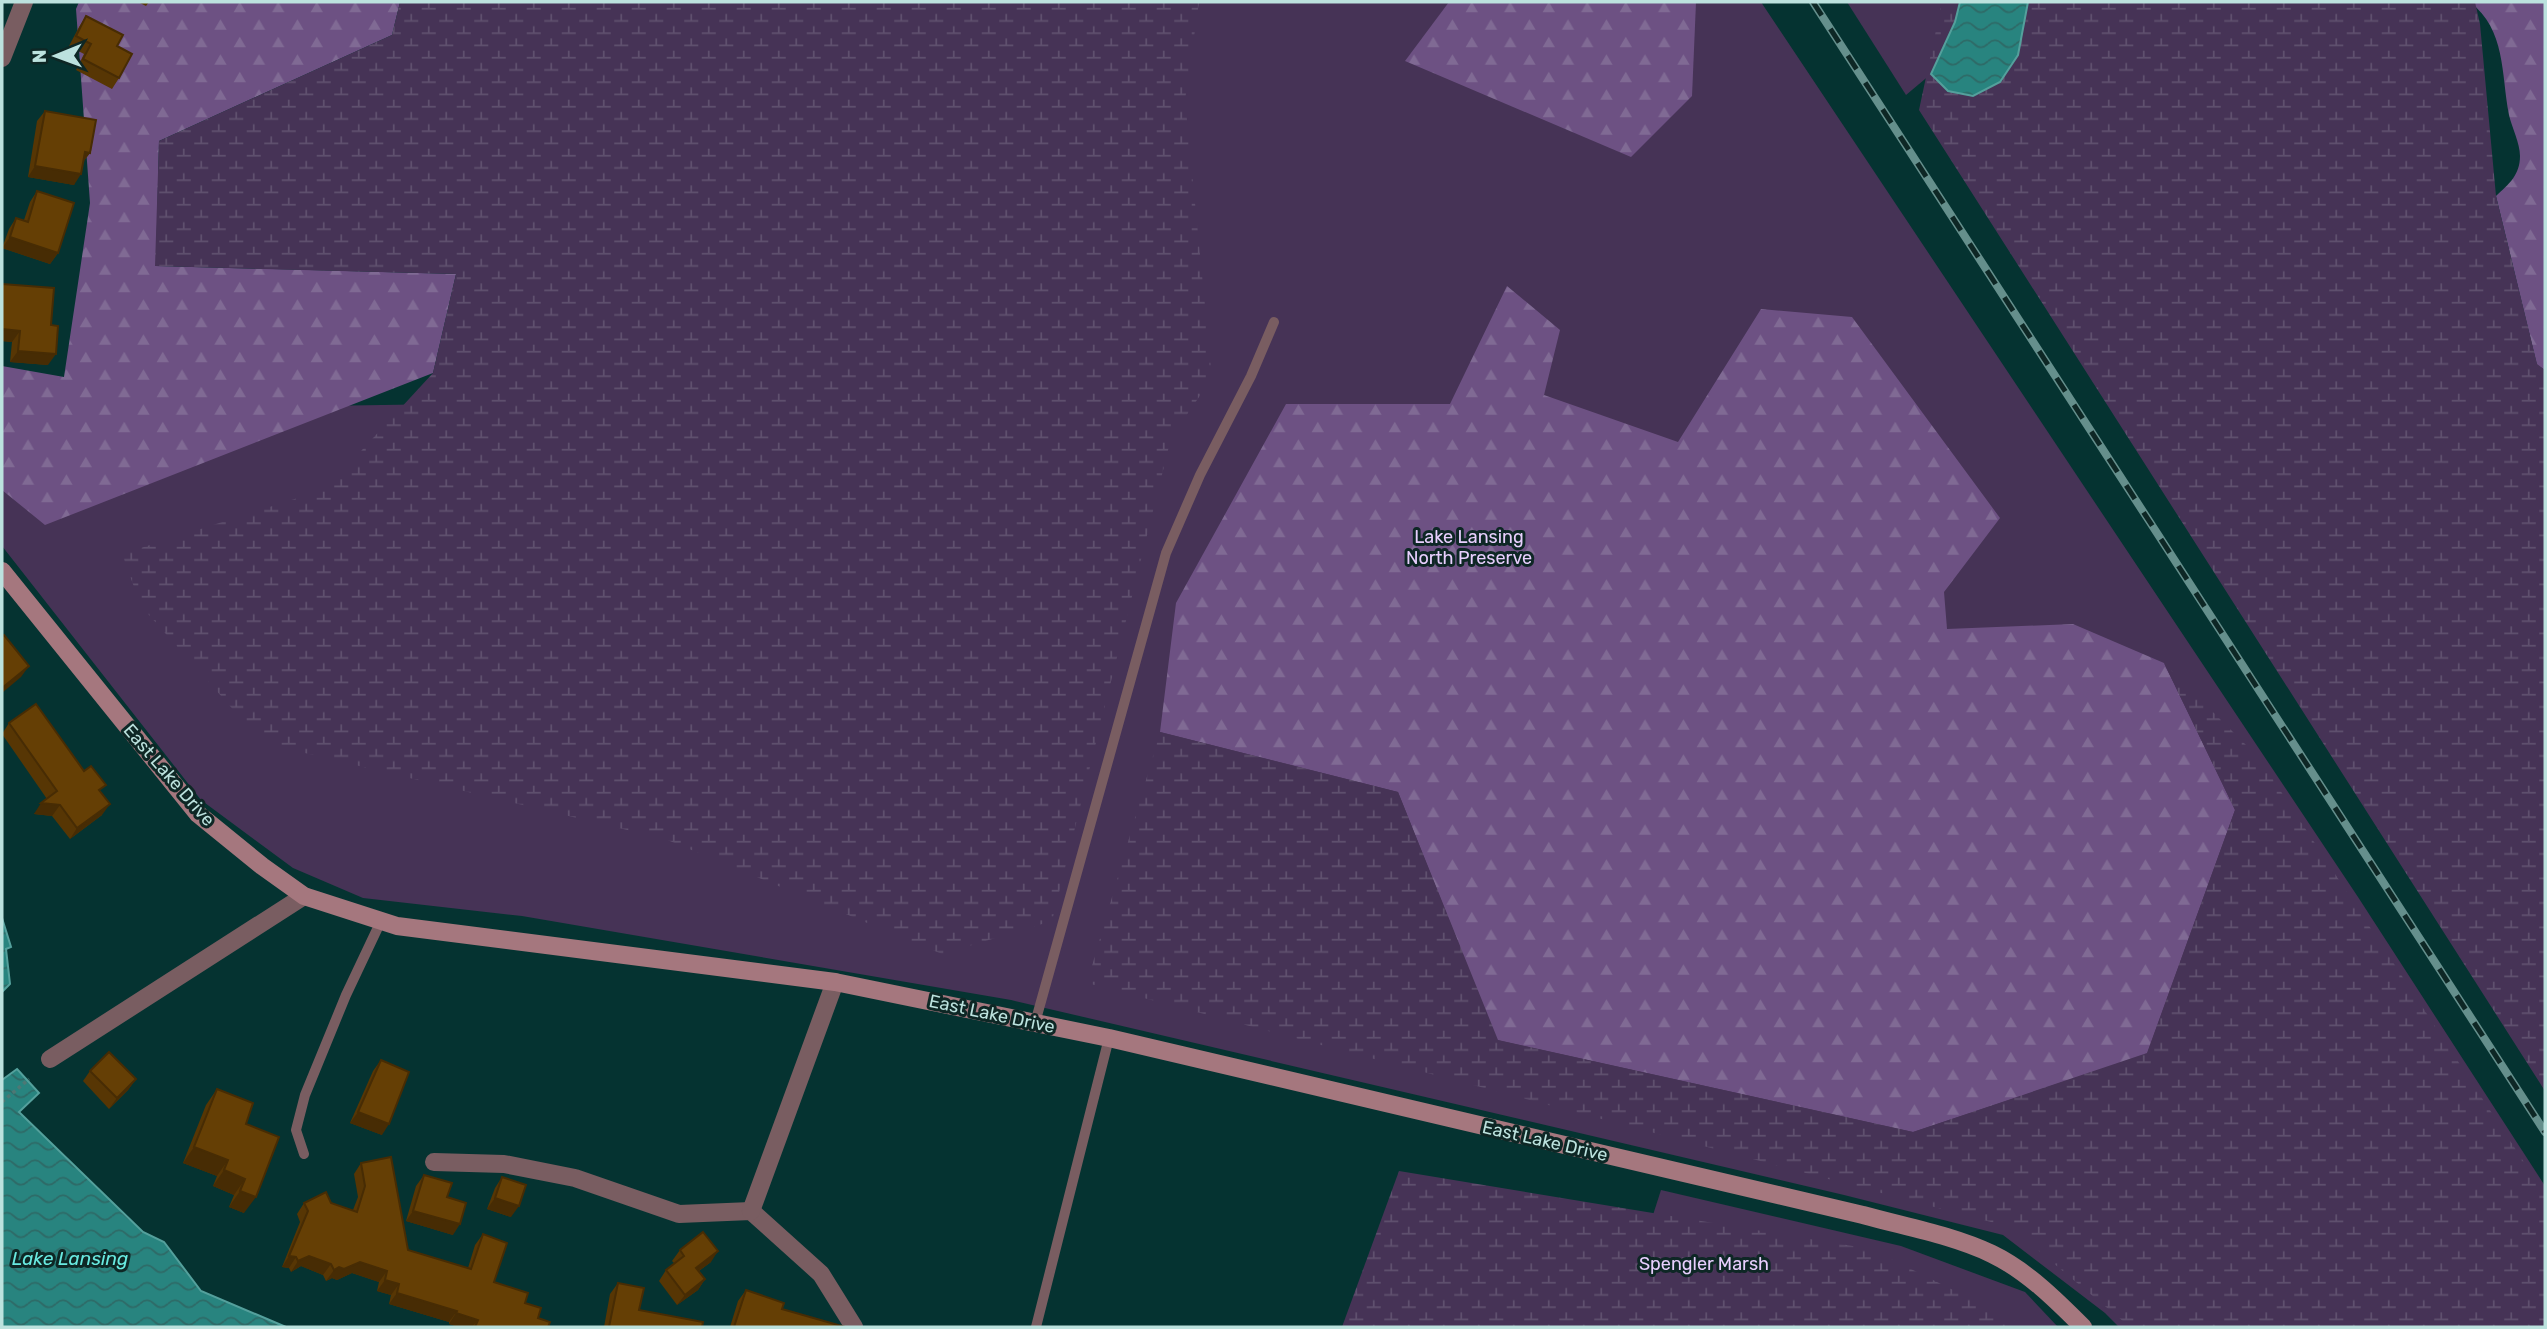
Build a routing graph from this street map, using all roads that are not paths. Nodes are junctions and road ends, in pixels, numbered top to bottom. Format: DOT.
graph roads {
  1 [pos="24,2"];
  2 [pos="2,58"];
  3 [pos="1274,322"];
  4 [pos="2,571"];
  5 [pos="304,896"];
  6 [pos="381,921"];
  7 [pos="835,982"];
  8 [pos="1035,1023"];
  9 [pos="1110,1038"];
  10 [pos="50,1059"];
  11 [pos="304,1154"];
  12 [pos="434,1162"];
  13 [pos="751,1211"];
  14 [pos="854,1327"];
  15 [pos="1036,1327"];
  16 [pos="2083,1327"];
  1 -- 2 [label="street"];
  3 -- 8 [label="lane"];
  4 -- 5 [label="street, East Lake Drive"];
  5 -- 6 [label="street, East Lake Drive"];
  5 -- 10 [label="street"];
  6 -- 7 [label="street, East Lake Drive"];
  6 -- 11 [label="lane"];
  7 -- 8 [label="street, East Lake Drive"];
  7 -- 13 [label="street"];
  8 -- 9 [label="street, East Lake Drive"];
  9 -- 15 [label="lane"];
  9 -- 16 [label="street, East Lake Drive"];
  12 -- 13 [label="street"];
  13 -- 14 [label="street"];
}
